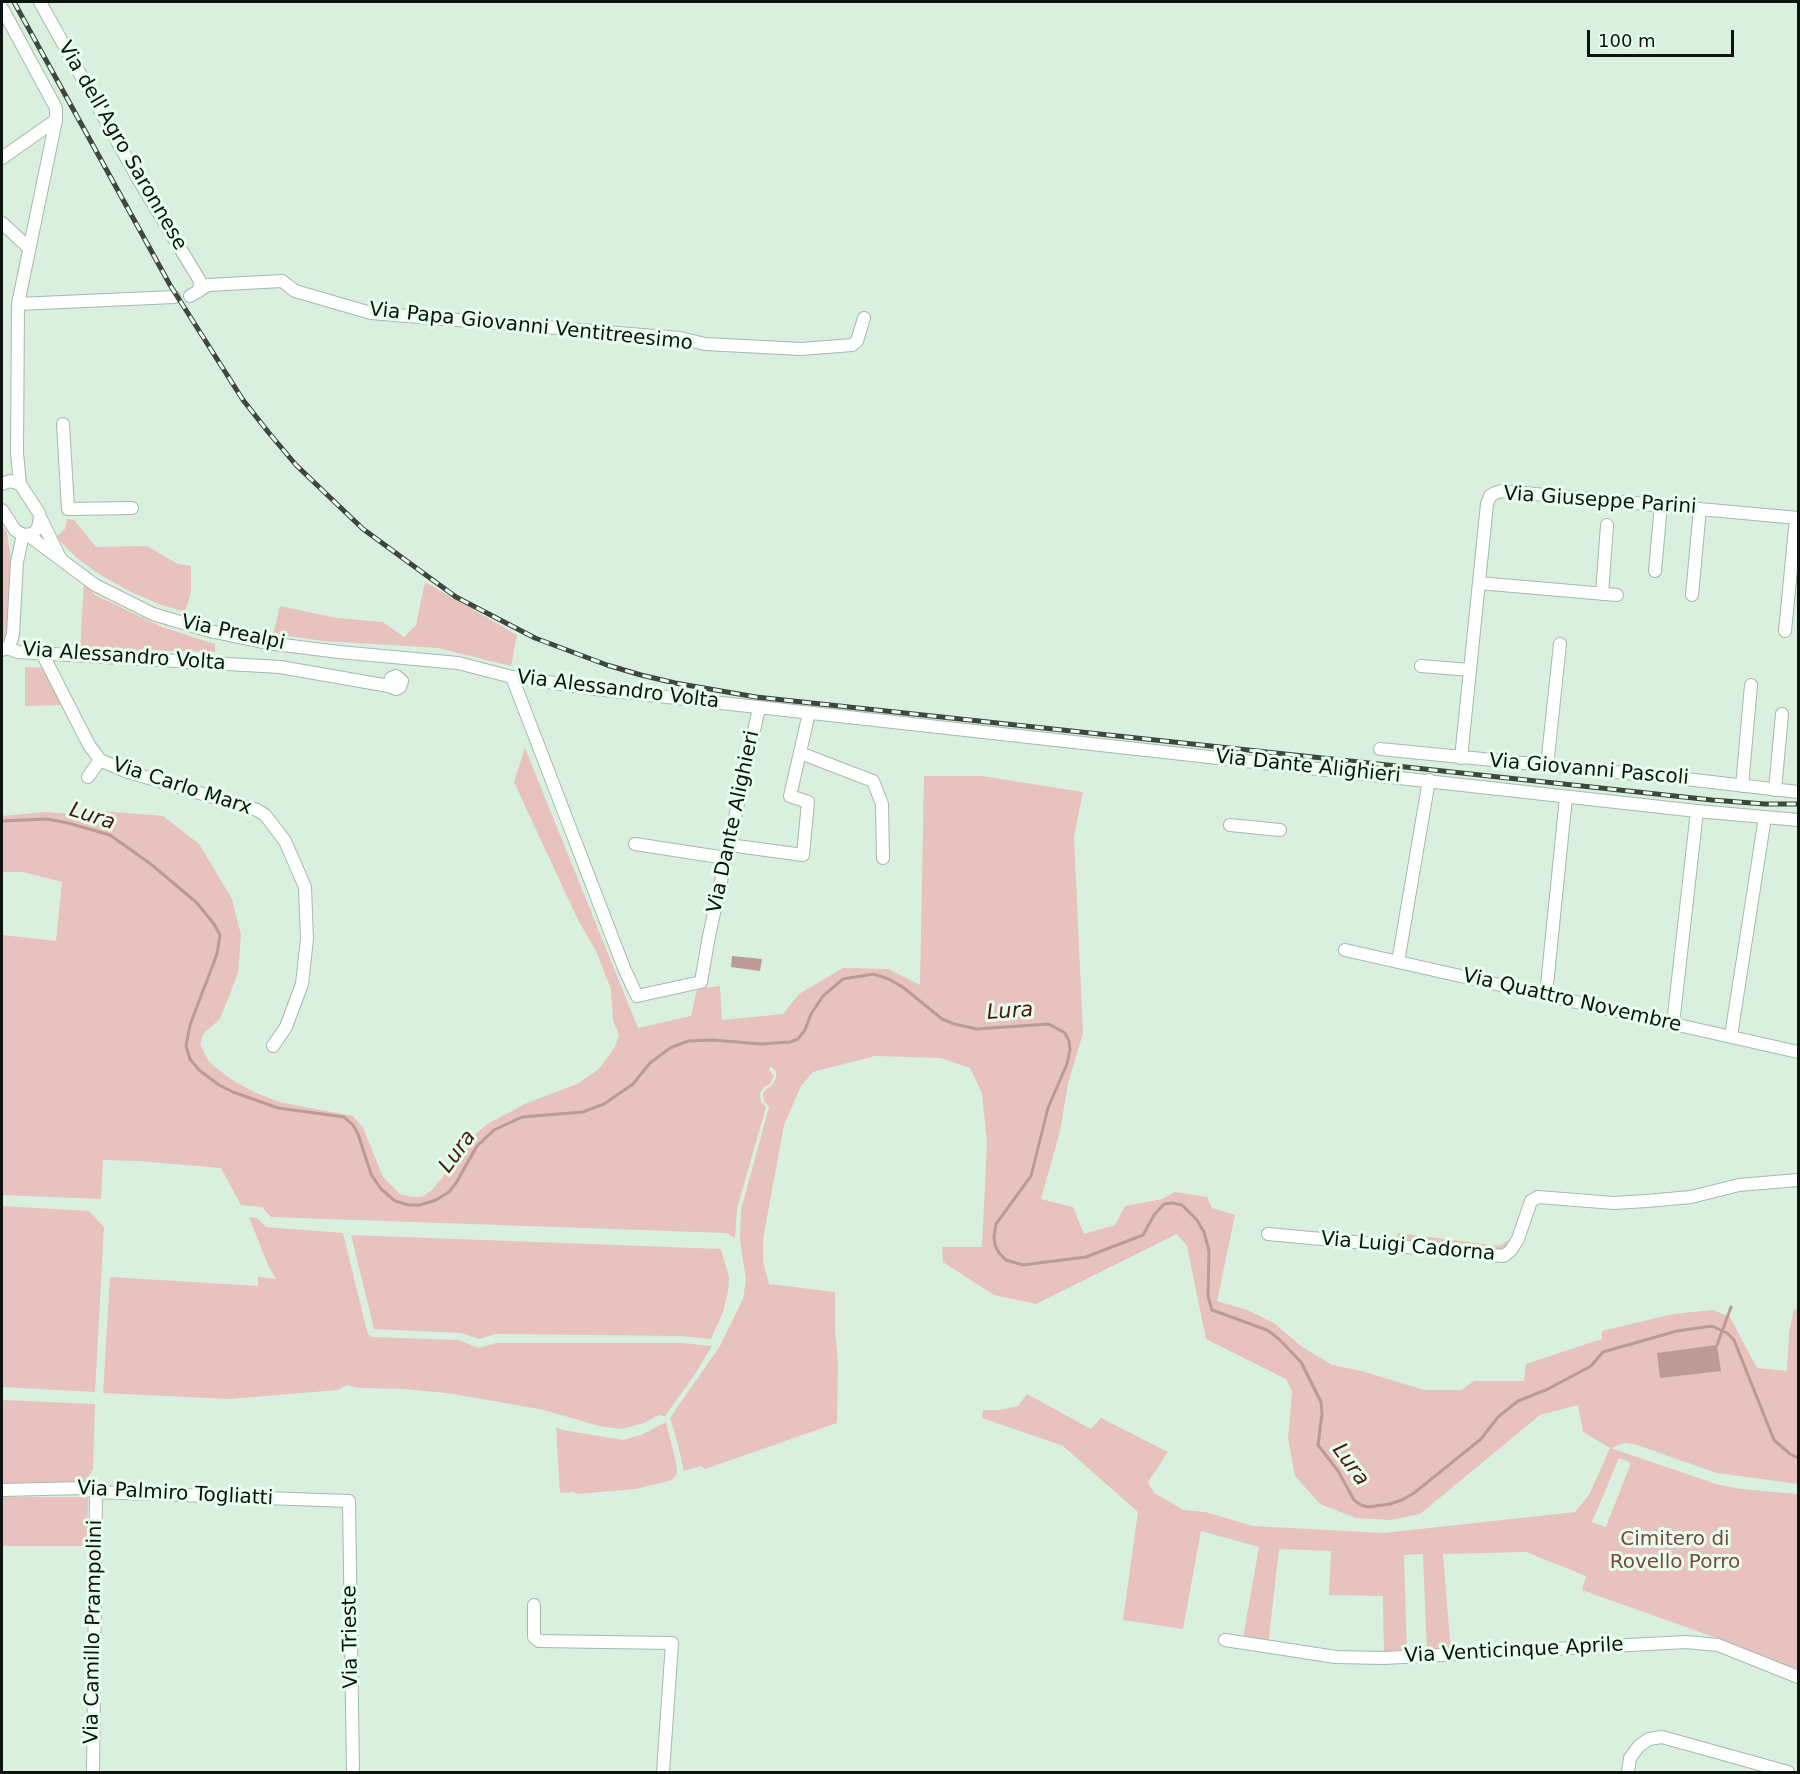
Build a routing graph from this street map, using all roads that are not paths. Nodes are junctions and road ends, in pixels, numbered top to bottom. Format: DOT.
graph roads {
  1 [pos="40,2"];
  2 [pos="2,8"];
  3 [pos="56,114"];
  4 [pos="2,158"];
  5 [pos="2,223"];
  6 [pos="29,248"];
  7 [pos="194,294"];
  8 [pos="174,297"];
  9 [pos="18,304"];
  10 [pos="864,318"];
  11 [pos="63,424"];
  12 [pos="8,482"];
  13 [pos="1661,505"];
  14 [pos="132,508"];
  15 [pos="1700,509"];
  16 [pos="2,510"];
  17 [pos="40,517"];
  18 [pos="1797,518"];
  19 [pos="10,524"];
  20 [pos="1607,525"];
  21 [pos="25,535"];
  22 [pos="17,562"];
  23 [pos="62,562"];
  24 [pos="1655,571"];
  25 [pos="1479,583"];
  26 [pos="1602,594"];
  27 [pos="1617,595"];
  28 [pos="1692,595"];
  29 [pos="1785,631"];
  30 [pos="1560,644"];
  31 [pos="4,649"];
  32 [pos="42,653"];
  33 [pos="419,658"];
  34 [pos="1421,666"];
  35 [pos="1470,670"];
  36 [pos="512,677"];
  37 [pos="1751,685"];
  38 [pos="389,686"];
  39 [pos="759,708"];
  40 [pos="813,714"];
  41 [pos="1782,714"];
  42 [pos="1380,749"];
  43 [pos="800,753"];
  44 [pos="1461,758"];
  45 [pos="100,760"];
  46 [pos="1547,766"];
  47 [pos="88,777"];
  48 [pos="1429,780"];
  49 [pos="1742,786"];
  50 [pos="1775,790"];
  51 [pos="1798,792"];
  52 [pos="1566,797"];
  53 [pos="1697,811"];
  54 [pos="1765,817"];
  55 [pos="1798,820"];
  56 [pos="1230,825"];
  57 [pos="1280,830"];
  58 [pos="636,844"];
  59 [pos="727,852"];
  60 [pos="883,858"];
  61 [pos="1345,950"];
  62 [pos="1398,962"];
  63 [pos="1546,995"];
  64 [pos="1673,1024"];
  65 [pos="1731,1036"];
  66 [pos="273,1046"];
  67 [pos="1798,1052"];
  68 [pos="1798,1178"];
  69 [pos="1268,1234"];
  70 [pos="2,1490"];
  71 [pos="96,1492"];
  72 [pos="350,1501"];
  73 [pos="534,1605"];
  74 [pos="1224,1640"];
  75 [pos="1798,1677"];
  76 [pos="93,1773"];
  77 [pos="353,1773"];
  78 [pos="663,1773"];
  79 [pos="1628,1773"];
  80 [pos="1788,1773"];
  1 -- 7 [label="street, Via dell'Agro Saronnese"];
  2 -- 3 [label="street"];
  3 -- 4 [label="street"];
  3 -- 6 [label="street"];
  5 -- 6 [label="street"];
  6 -- 9 [label="street"];
  7 -- 10 [label="street, Via Papa Giovanni Ventitreesimo"];
  8 -- 9 [label="street"];
  9 -- 12 [label="street"];
  11 -- 14 [label="street"];
  12 -- 17 [label="street, Via Prealpi"];
  13 -- 15 [label="street, Via Giuseppe Parini"];
  13 -- 24 [label="street"];
  13 -- 25 [label="street, Via Giuseppe Parini"];
  15 -- 18 [label="street, Via Giuseppe Parini"];
  15 -- 28 [label="street"];
  16 -- 19 [label="street"];
  17 -- 21 [label="street"];
  17 -- 23 [label="street, Via Prealpi"];
  18 -- 29 [label="street"];
  19 -- 21 [label="street, Via Prealpi"];
  19 -- 22 [label="street"];
  20 -- 26 [label="street"];
  21 -- 22 [label="street"];
  21 -- 23 [label="street, Via Prealpi"];
  22 -- 31 [label="street"];
  23 -- 33 [label="street, Via Prealpi"];
  25 -- 26 [label="street"];
  25 -- 35 [label="street, Via Giuseppe Parini"];
  26 -- 27 [label="street"];
  30 -- 46 [label="street"];
  31 -- 32 [label="street, Via Alessandro Volta"];
  32 -- 38 [label="street, Via Alessandro Volta"];
  32 -- 45 [label="street, Via Carlo Marx"];
  33 -- 36 [label="street, Via Alessandro Volta"];
  34 -- 35 [label="street"];
  35 -- 44 [label="street, Via Giuseppe Parini"];
  36 -- 39 [label="street, Via Alessandro Volta"];
  36 -- 59 [label="street, Via Dante Alighieri"];
  37 -- 49 [label="street"];
  39 -- 40 [label="street, Via Alessandro Volta"];
  39 -- 59 [label="street, Via Dante Alighieri"];
  40 -- 43 [label="street"];
  40 -- 48 [label="street, Via Dante Alighieri"];
  41 -- 50 [label="street"];
  42 -- 44 [label="street, Via Giovanni Pascoli"];
  43 -- 59 [label="street"];
  43 -- 60 [label="street"];
  44 -- 46 [label="street, Via Giovanni Pascoli"];
  45 -- 47 [label="street, Via Carlo Marx"];
  45 -- 66 [label="street, Via Carlo Marx"];
  46 -- 49 [label="street, Via Giovanni Pascoli"];
  48 -- 52 [label="street, Via Dante Alighieri"];
  48 -- 62 [label="street"];
  49 -- 50 [label="street, Via Giovanni Pascoli"];
  50 -- 51 [label="street, Via Giovanni Pascoli"];
  52 -- 53 [label="street, Via Dante Alighieri"];
  52 -- 63 [label="street"];
  53 -- 54 [label="street, Via Dante Alighieri"];
  53 -- 64 [label="street"];
  54 -- 55 [label="street, Via Dante Alighieri"];
  54 -- 65 [label="street"];
  56 -- 57 [label="street"];
  58 -- 59 [label="street"];
  61 -- 62 [label="street, Via Quattro Novembre"];
  62 -- 63 [label="street, Via Quattro Novembre"];
  63 -- 64 [label="street, Via Quattro Novembre"];
  64 -- 65 [label="street, Via Quattro Novembre"];
  65 -- 67 [label="street, Via Quattro Novembre"];
  68 -- 69 [label="street, Via Luigi Cadorna"];
  70 -- 71 [label="street, Via Palmiro Togliatti"];
  71 -- 72 [label="street, Via Palmiro Togliatti"];
  71 -- 76 [label="street, Via Camillo Prampolini"];
  72 -- 77 [label="street, Via Trieste"];
  73 -- 78 [label="street"];
  74 -- 75 [label="street, Via Venticinque Aprile"];
  79 -- 80 [label="street"];
}
